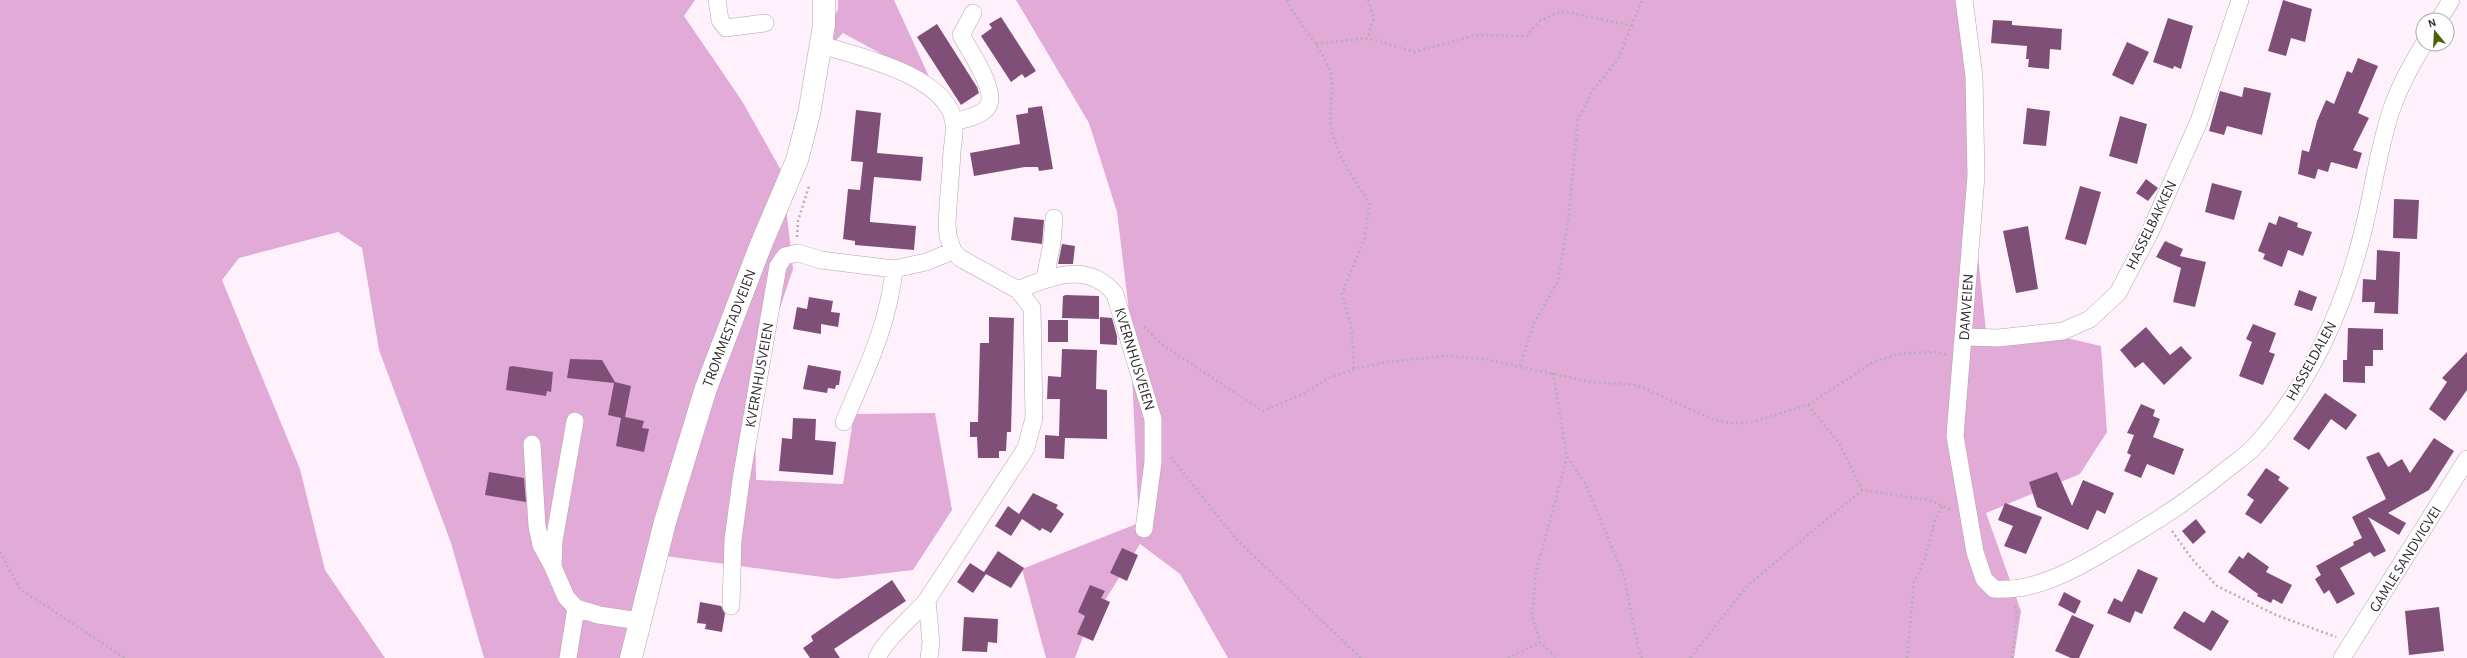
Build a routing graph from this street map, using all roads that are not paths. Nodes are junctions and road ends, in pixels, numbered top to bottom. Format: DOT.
graph roads {
  1 [pos="717,0"];
  2 [pos="824,0"];
  3 [pos="1964,0"];
  4 [pos="2240,0"];
  5 [pos="2451,0"];
  6 [pos="2444,12"];
  7 [pos="973,13"];
  8 [pos="766,23"];
  9 [pos="821,45"];
  10 [pos="2419,52"];
  11 [pos="954,122"];
  12 [pos="1054,218"];
  13 [pos="953,251"];
  14 [pos="894,269"];
  15 [pos="1045,278"];
  16 [pos="1018,290"];
  17 [pos="1965,337"];
  18 [pos="575,422"];
  19 [pos="844,422"];
  20 [pos="532,444"];
  21 [pos="2467,459"];
  22 [pos="1144,529"];
  23 [pos="553,567"];
  24 [pos="2012,591"];
  25 [pos="927,600"];
  26 [pos="731,606"];
  27 [pos="576,608"];
  28 [pos="639,621"];
  29 [pos="2346,651"];
  30 [pos="568,658"];
  31 [pos="631,658"];
  32 [pos="877,658"];
  33 [pos="929,658"];
  1 -- 8 [label="street"];
  2 -- 9 [label="main road, TROMMESTADVEIEN"];
  3 -- 17 [label="street, DAMVEIEN"];
  4 -- 17 [label="street, HASSELBAKKEN"];
  5 -- 6 [label="street"];
  7 -- 11 [label="street"];
  9 -- 11 [label="street"];
  9 -- 28 [label="main road, TROMMESTADVEIEN"];
  10 -- 24 [label="street, HASSELDALEN"];
  11 -- 13 [label="street"];
  12 -- 15 [label="street"];
  13 -- 14 [label="street"];
  13 -- 16 [label="street"];
  14 -- 19 [label="street"];
  14 -- 26 [label="street, KVERNHUSVEIEN"];
  15 -- 16 [label="street, KVERNHUSVEIEN"];
  15 -- 22 [label="street, KVERNHUSVEIEN"];
  16 -- 25 [label="street"];
  17 -- 24 [label="street, DAMVEIEN"];
  18 -- 23 [label="street"];
  20 -- 23 [label="street"];
  21 -- 29 [label="street, GAMLE SANDVIGVEI"];
  23 -- 27 [label="street"];
  25 -- 32 [label="street"];
  25 -- 33 [label="street"];
  27 -- 28 [label="street"];
  27 -- 30 [label="street"];
  28 -- 31 [label="main road, TROMMESTADVEIEN"];
}
